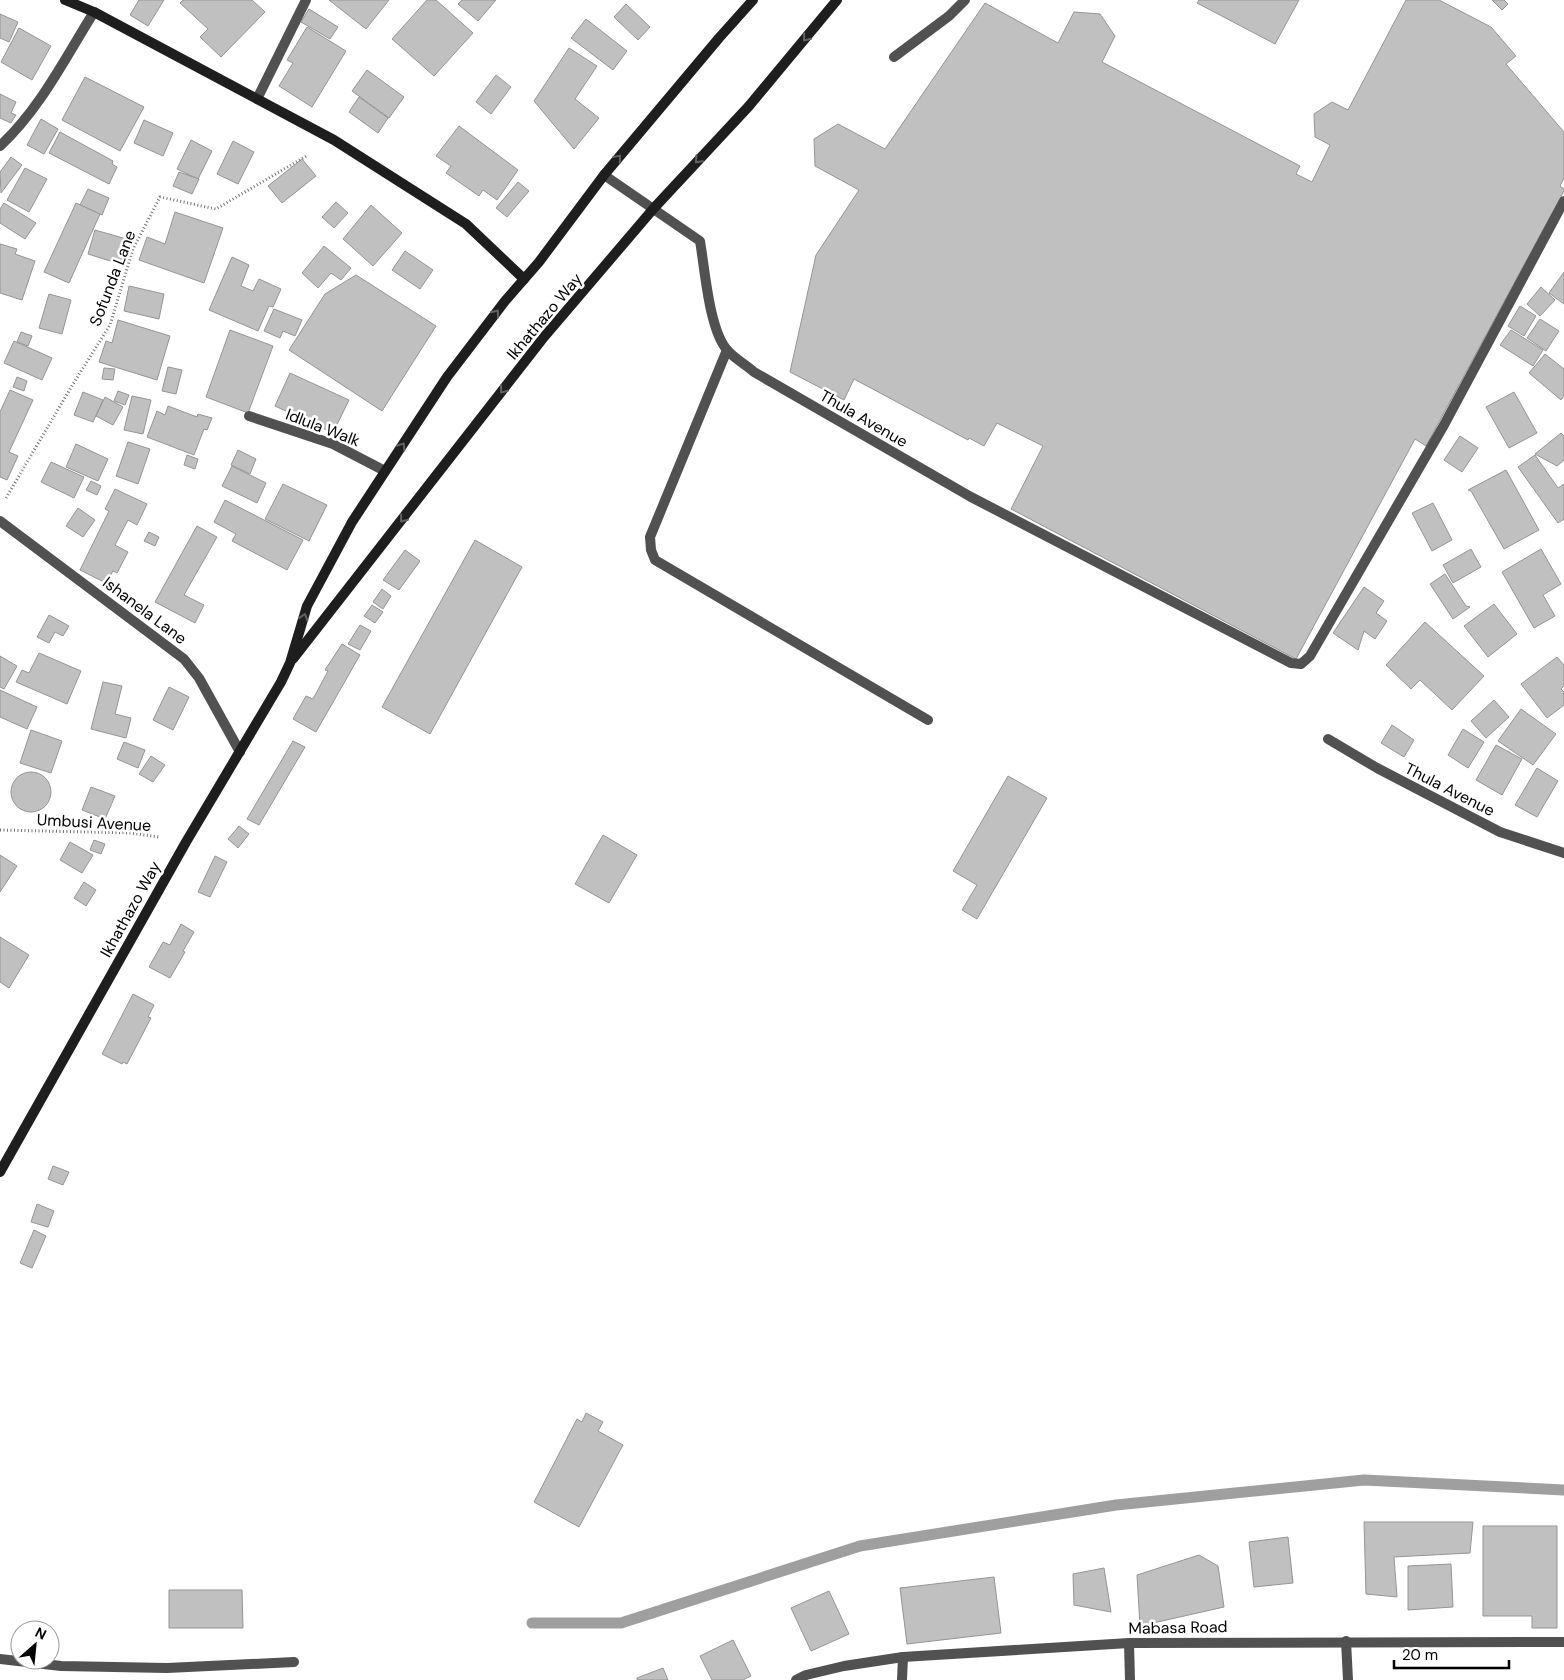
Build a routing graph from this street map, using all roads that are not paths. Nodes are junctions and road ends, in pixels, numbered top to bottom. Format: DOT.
graph roads {
  1 [pos="65,0"];
  2 [pos="306,0"];
  3 [pos="753,0"];
  4 [pos="837,0"];
  5 [pos="965,0"];
  6 [pos="94,12"];
  7 [pos="894,57"];
  8 [pos="257,99"];
  9 [pos="0,146"];
  10 [pos="604,175"];
  11 [pos="1564,201"];
  12 [pos="654,208"];
  13 [pos="524,279"];
  14 [pos="727,350"];
  15 [pos="249,416"];
  16 [pos="385,471"];
  17 [pos="0,520"];
  18 [pos="290,663"];
  19 [pos="928,720"];
  20 [pos="1328,739"];
  21 [pos="240,752"];
  22 [pos="1564,853"];
  23 [pos="0,1172"];
  24 [pos="1346,1641"];
  25 [pos="1129,1642"];
  26 [pos="1564,1642"];
  27 [pos="903,1657"];
  28 [pos="0,1659"];
  29 [pos="294,1662"];
  30 [pos="796,1680"];
  31 [pos="902,1680"];
  32 [pos="1130,1680"];
  33 [pos="1348,1680"];
  1 -- 6 [label="street"];
  2 -- 8 [label="street"];
  10 -- 3 [label="street, Ikhathazo Way, one-way"];
  4 -- 12 [label="street, Ikhathazo Way, one-way"];
  5 -- 7 [label="street"];
  6 -- 8 [label="street"];
  6 -- 9 [label="street"];
  8 -- 13 [label="street"];
  10 -- 12 [label="street, Thula Avenue"];
  10 -- 13 [label="street, Ikhathazo Way"];
  11 -- 14 [label="street, Thula Avenue"];
  12 -- 14 [label="street, Thula Avenue"];
  12 -- 18 [label="street, Ikhathazo Way, one-way"];
  16 -- 13 [label="street, Ikhathazo Way, one-way"];
  14 -- 19 [label="street"];
  15 -- 16 [label="street, Idlula Walk"];
  18 -- 16 [label="street, Ikhathazo Way, one-way"];
  17 -- 21 [label="street, Ishanela Lane"];
  18 -- 21 [label="street, Ikhathazo Way"];
  20 -- 22 [label="street, Thula Avenue"];
  21 -- 23 [label="street, Ikhathazo Way"];
  24 -- 25 [label="street, Mabasa Road"];
  24 -- 26 [label="street, Mabasa Road"];
  24 -- 33 [label="street"];
  25 -- 27 [label="street, Mabasa Road"];
  25 -- 32 [label="street"];
  27 -- 30 [label="street, Mabasa Road"];
  27 -- 31 [label="street"];
  28 -- 29 [label="street"];
}
